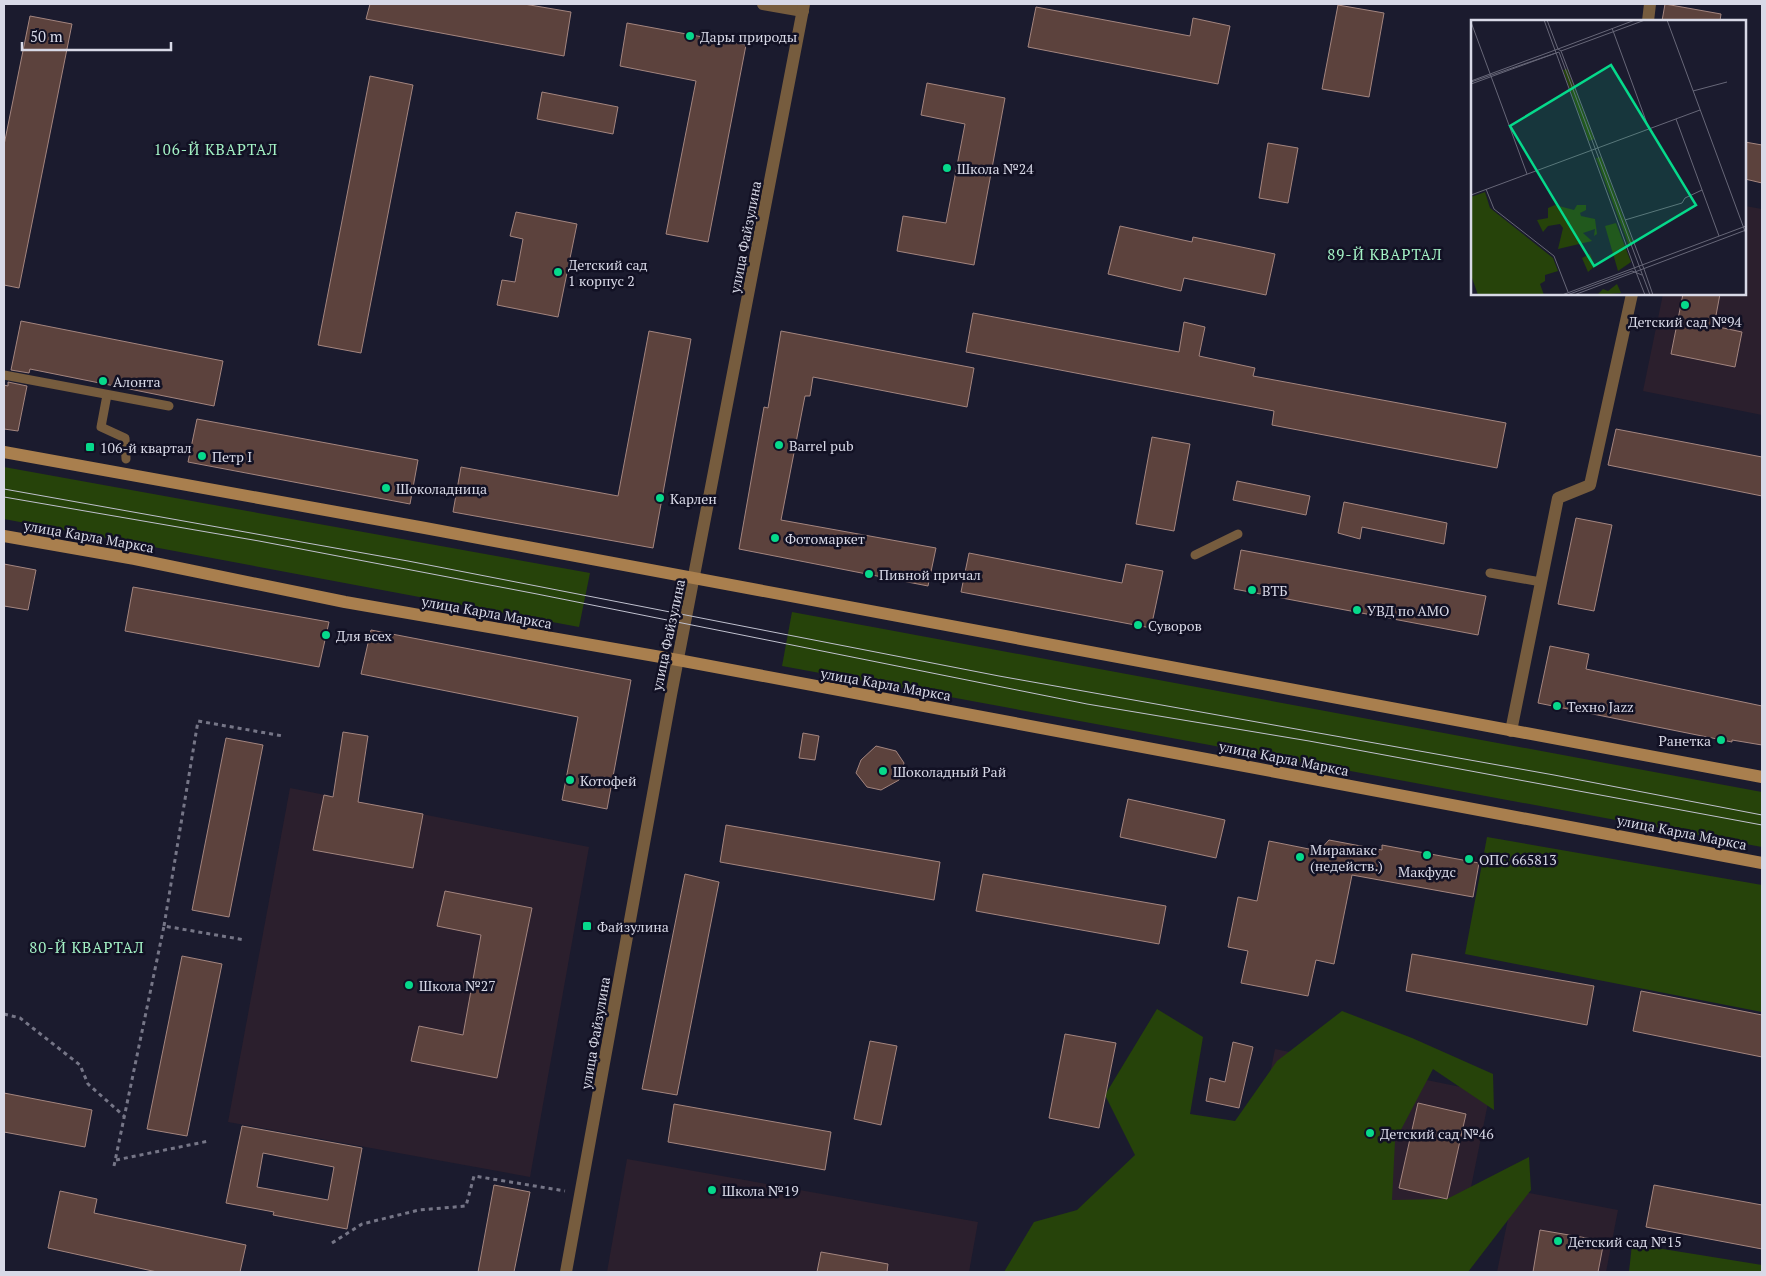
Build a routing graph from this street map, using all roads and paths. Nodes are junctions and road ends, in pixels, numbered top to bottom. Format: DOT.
graph roads {
  1 [pos="763,4"];
  2 [pos="1650,4"];
  3 [pos="804,8"];
  4 [pos="1648,20"];
  5 [pos="1632,295"];
  6 [pos="4,375"];
  7 [pos="107,394"];
  8 [pos="168,406"];
  9 [pos="4,452"];
  10 [pos="126,459"];
  11 [pos="1238,534"];
  12 [pos="4,536"];
  13 [pos="1195,555"];
  14 [pos="1490,573"];
  15 [pos="695,578"];
  16 [pos="1541,582"];
  17 [pos="678,660"];
  18 [pos="1511,731"];
  19 [pos="282,736"];
  20 [pos="1762,777"];
  21 [pos="1762,863"];
  22 [pos="164,926"];
  23 [pos="245,940"];
  24 [pos="4,1014"];
  25 [pos="125,1116"];
  26 [pos="208,1141"];
  27 [pos="116,1160"];
  28 [pos="114,1166"];
  29 [pos="568,1192"];
  30 [pos="332,1243"];
  31 [pos="566,1272"];
  1 -- 3 [label="street"];
  2 -- 4 [label="street"];
  3 -- 15 [label="street, улица Файзулина"];
  5 -- 16 [label="street"];
  6 -- 7 [label="lane"];
  7 -- 8 [label="lane"];
  7 -- 10 [label="lane"];
  9 -- 15 [label="main road"];
  11 -- 13 [label="lane"];
  12 -- 17 [label="main road, улица Карла Маркса"];
  14 -- 16 [label="lane"];
  15 -- 17 [label="street, улица Файзулина"];
  15 -- 18 [label="main road"];
  16 -- 18 [label="street"];
  17 -- 21 [label="main road, улица Карла Маркса"];
  17 -- 31 [label="street, улица Файзулина"];
  18 -- 20 [label="main road"];
  19 -- 22 [label="path"];
  22 -- 23 [label="path"];
  22 -- 25 [label="path"];
  24 -- 25 [label="path"];
  25 -- 27 [label="path"];
  26 -- 27 [label="path"];
  27 -- 28 [label="path"];
  29 -- 30 [label="path"];
}
